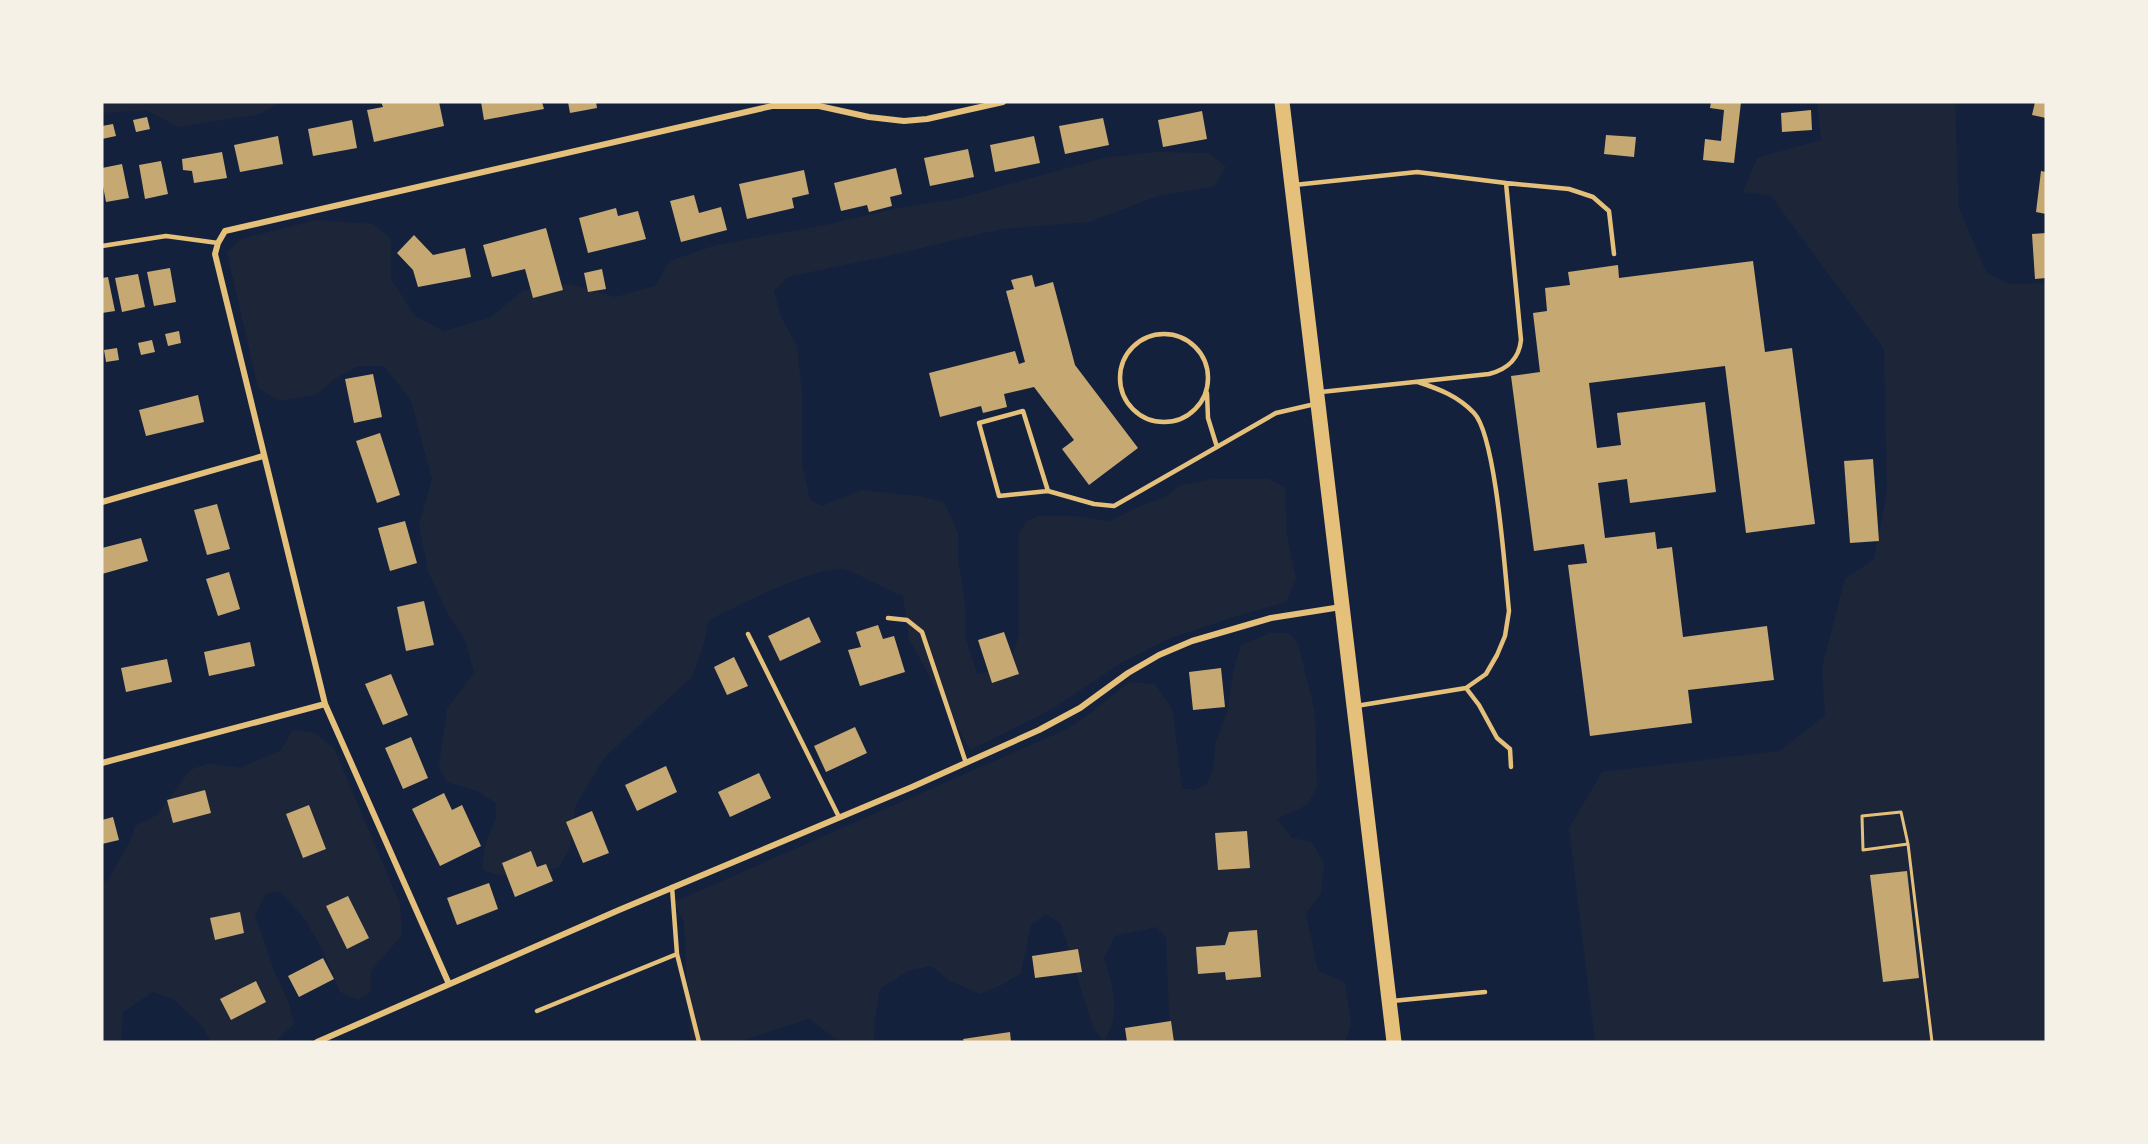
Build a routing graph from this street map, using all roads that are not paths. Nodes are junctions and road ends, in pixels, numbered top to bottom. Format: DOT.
graph roads {
  1 [pos="1003,102"];
  2 [pos="1282,102"];
  3 [pos="1506,183"];
  4 [pos="1292,185"];
  5 [pos="218,243"];
  6 [pos="102,246"];
  7 [pos="1614,254"];
  8 [pos="1416,382"];
  9 [pos="1207,390"];
  10 [pos="1317,398"];
  11 [pos="1217,447"];
  12 [pos="263,456"];
  13 [pos="1048,491"];
  14 [pos="102,502"];
  15 [pos="1342,607"];
  16 [pos="888,618"];
  17 [pos="748,634"];
  18 [pos="1466,688"];
  19 [pos="325,704"];
  20 [pos="1354,706"];
  21 [pos="966,763"];
  22 [pos="102,764"];
  23 [pos="1511,767"];
  24 [pos="839,817"];
  25 [pos="672,887"];
  26 [pos="677,954"];
  27 [pos="449,984"];
  28 [pos="1485,992"];
  29 [pos="1389,1002"];
  30 [pos="537,1011"];
  31 [pos="317,1042"];
  32 [pos="697,1042"];
  33 [pos="1394,1042"];
  1 -- 5 [label="street"];
  2 -- 4 [label="main road"];
  3 -- 4 [label="lane"];
  3 -- 7 [label="lane"];
  3 -- 8 [label="lane"];
  4 -- 10 [label="main road"];
  5 -- 6 [label="lane"];
  5 -- 12 [label="street"];
  8 -- 10 [label="lane"];
  8 -- 18 [label="lane"];
  9 -- 9 [label="lane"];
  9 -- 11 [label="lane"];
  10 -- 11 [label="lane"];
  10 -- 15 [label="main road"];
  11 -- 13 [label="lane"];
  12 -- 14 [label="street"];
  12 -- 19 [label="street"];
  13 -- 13 [label="lane"];
  15 -- 20 [label="main road"];
  15 -- 21 [label="street"];
  16 -- 21 [label="lane"];
  17 -- 24 [label="lane"];
  18 -- 20 [label="lane"];
  18 -- 23 [label="lane"];
  19 -- 22 [label="street"];
  19 -- 27 [label="street"];
  20 -- 29 [label="main road"];
  21 -- 24 [label="street"];
  24 -- 25 [label="street"];
  25 -- 26 [label="lane"];
  25 -- 27 [label="street"];
  26 -- 30 [label="lane"];
  26 -- 32 [label="lane"];
  27 -- 31 [label="street"];
  28 -- 29 [label="lane"];
  29 -- 33 [label="main road"];
}
